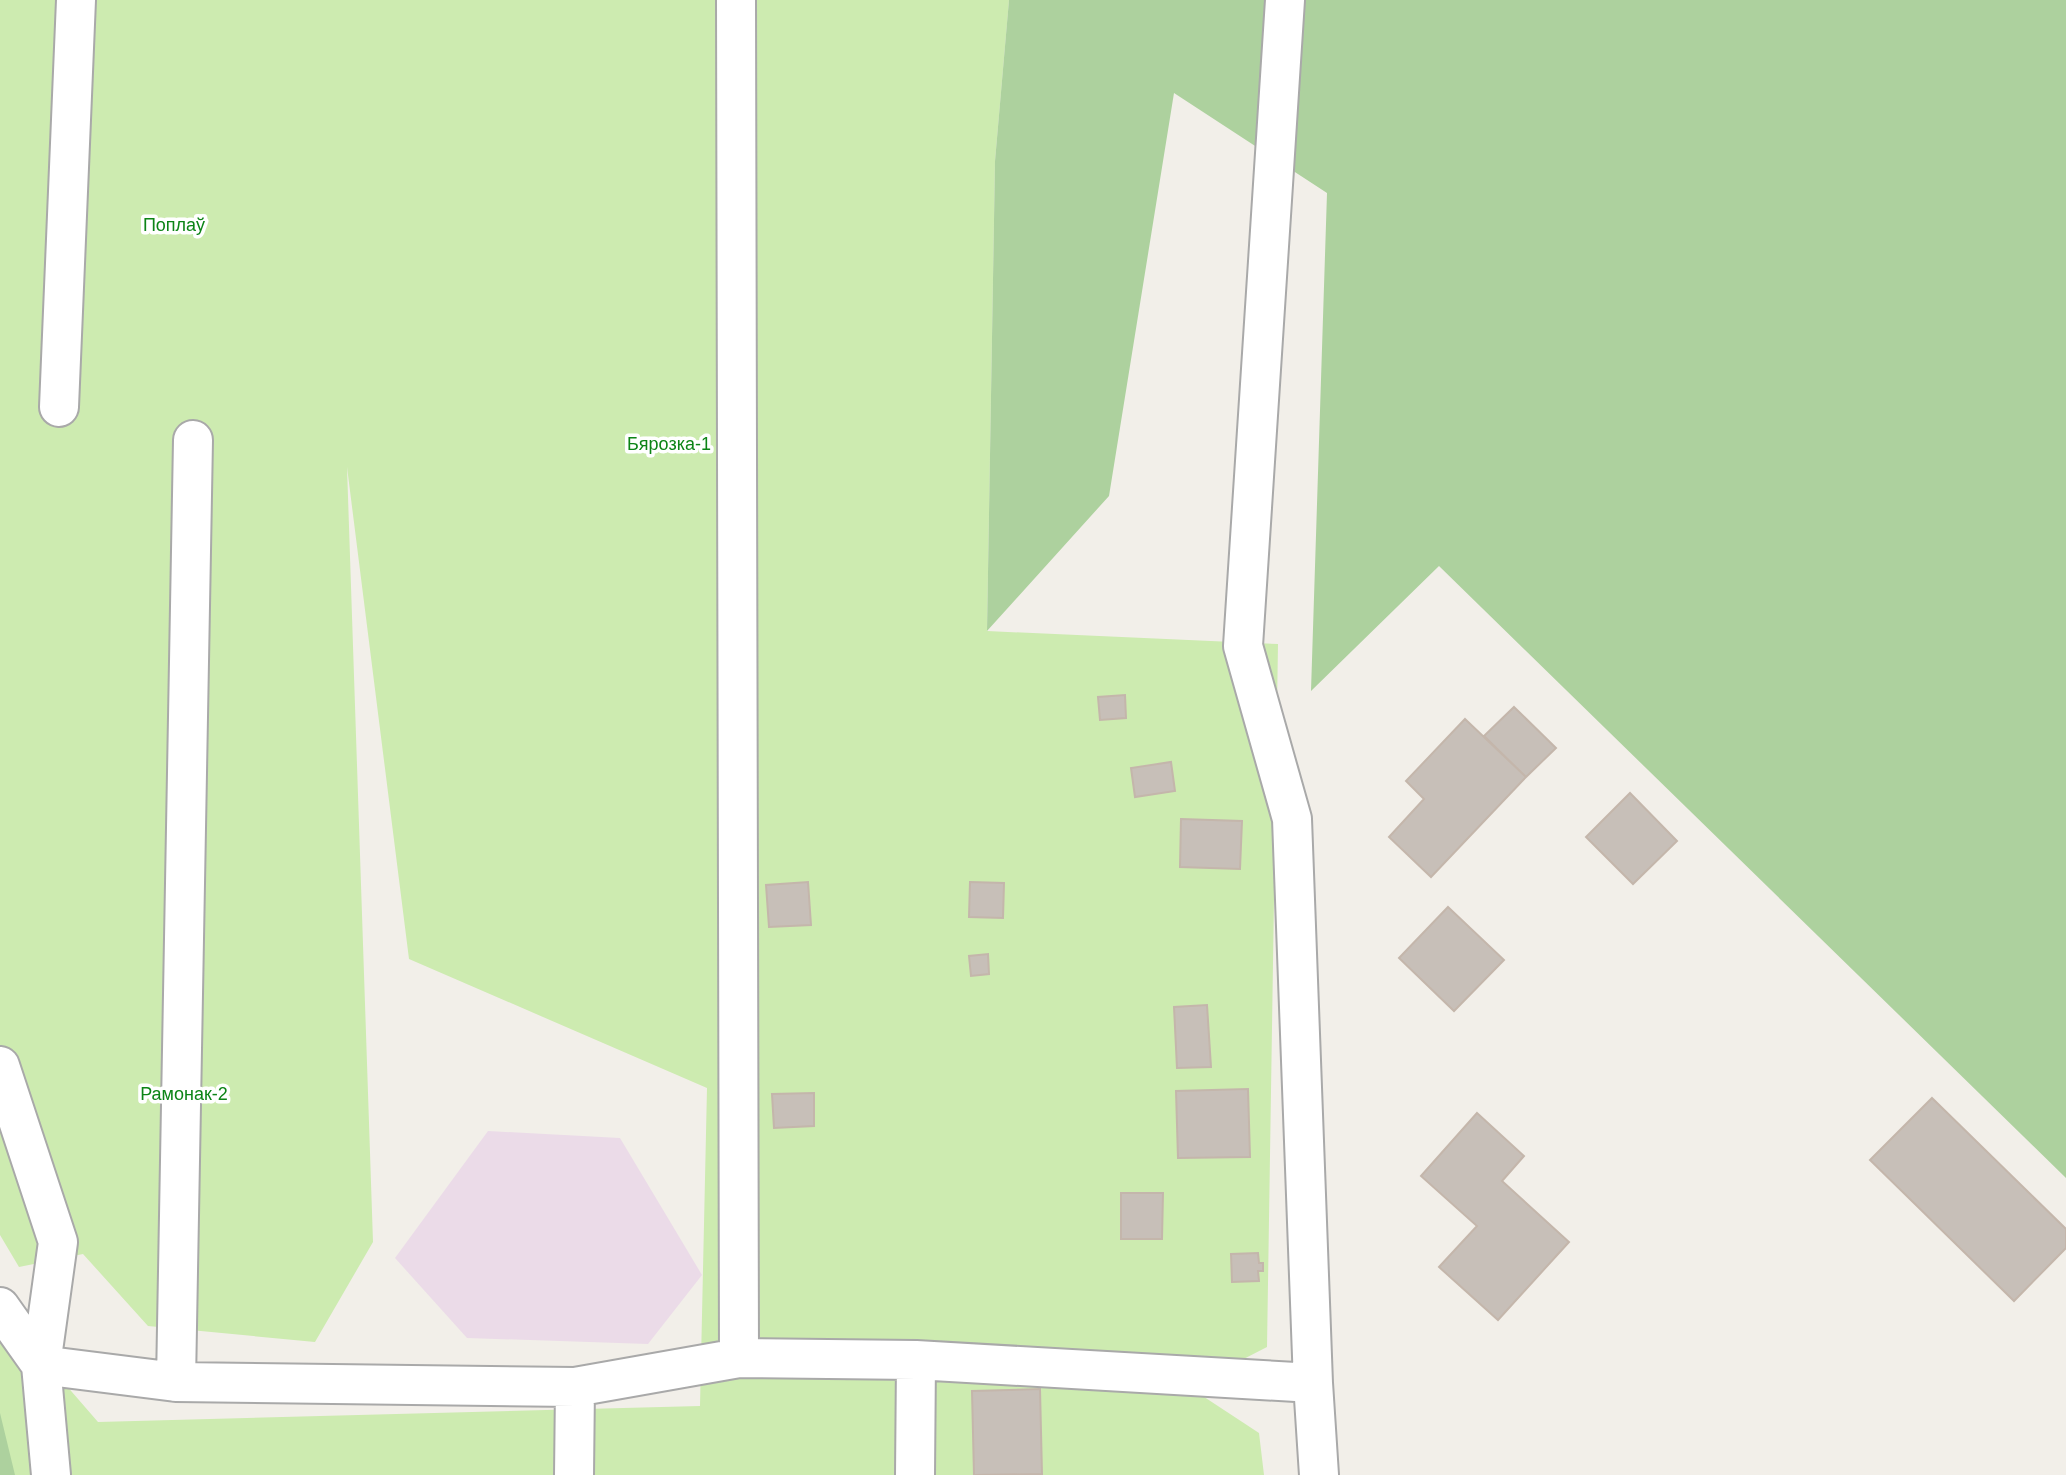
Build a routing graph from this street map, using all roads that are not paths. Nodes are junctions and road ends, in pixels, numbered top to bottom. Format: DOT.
graph roads {
  1 [pos="76,0"];
  2 [pos="736,0"];
  3 [pos="1285,0"];
  4 [pos="59,407"];
  5 [pos="193,440"];
  6 [pos="0,1066"];
  7 [pos="0,1307"];
  8 [pos="739,1358"];
  9 [pos="916,1360"];
  10 [pos="41,1365"];
  11 [pos="176,1382"];
  12 [pos="1313,1383"];
  13 [pos="575,1387"];
  14 [pos="51,1475"];
  15 [pos="574,1475"];
  16 [pos="915,1475"];
  17 [pos="1319,1475"];
  1 -- 4 [label="street"];
  2 -- 8 [label="street"];
  3 -- 12 [label="street"];
  5 -- 11 [label="street"];
  6 -- 10 [label="street"];
  7 -- 10 [label="street"];
  8 -- 9 [label="street"];
  8 -- 13 [label="street"];
  9 -- 12 [label="street"];
  9 -- 16 [label="street"];
  10 -- 11 [label="street"];
  10 -- 14 [label="street"];
  11 -- 13 [label="street"];
  12 -- 17 [label="street"];
  13 -- 15 [label="street"];
}
